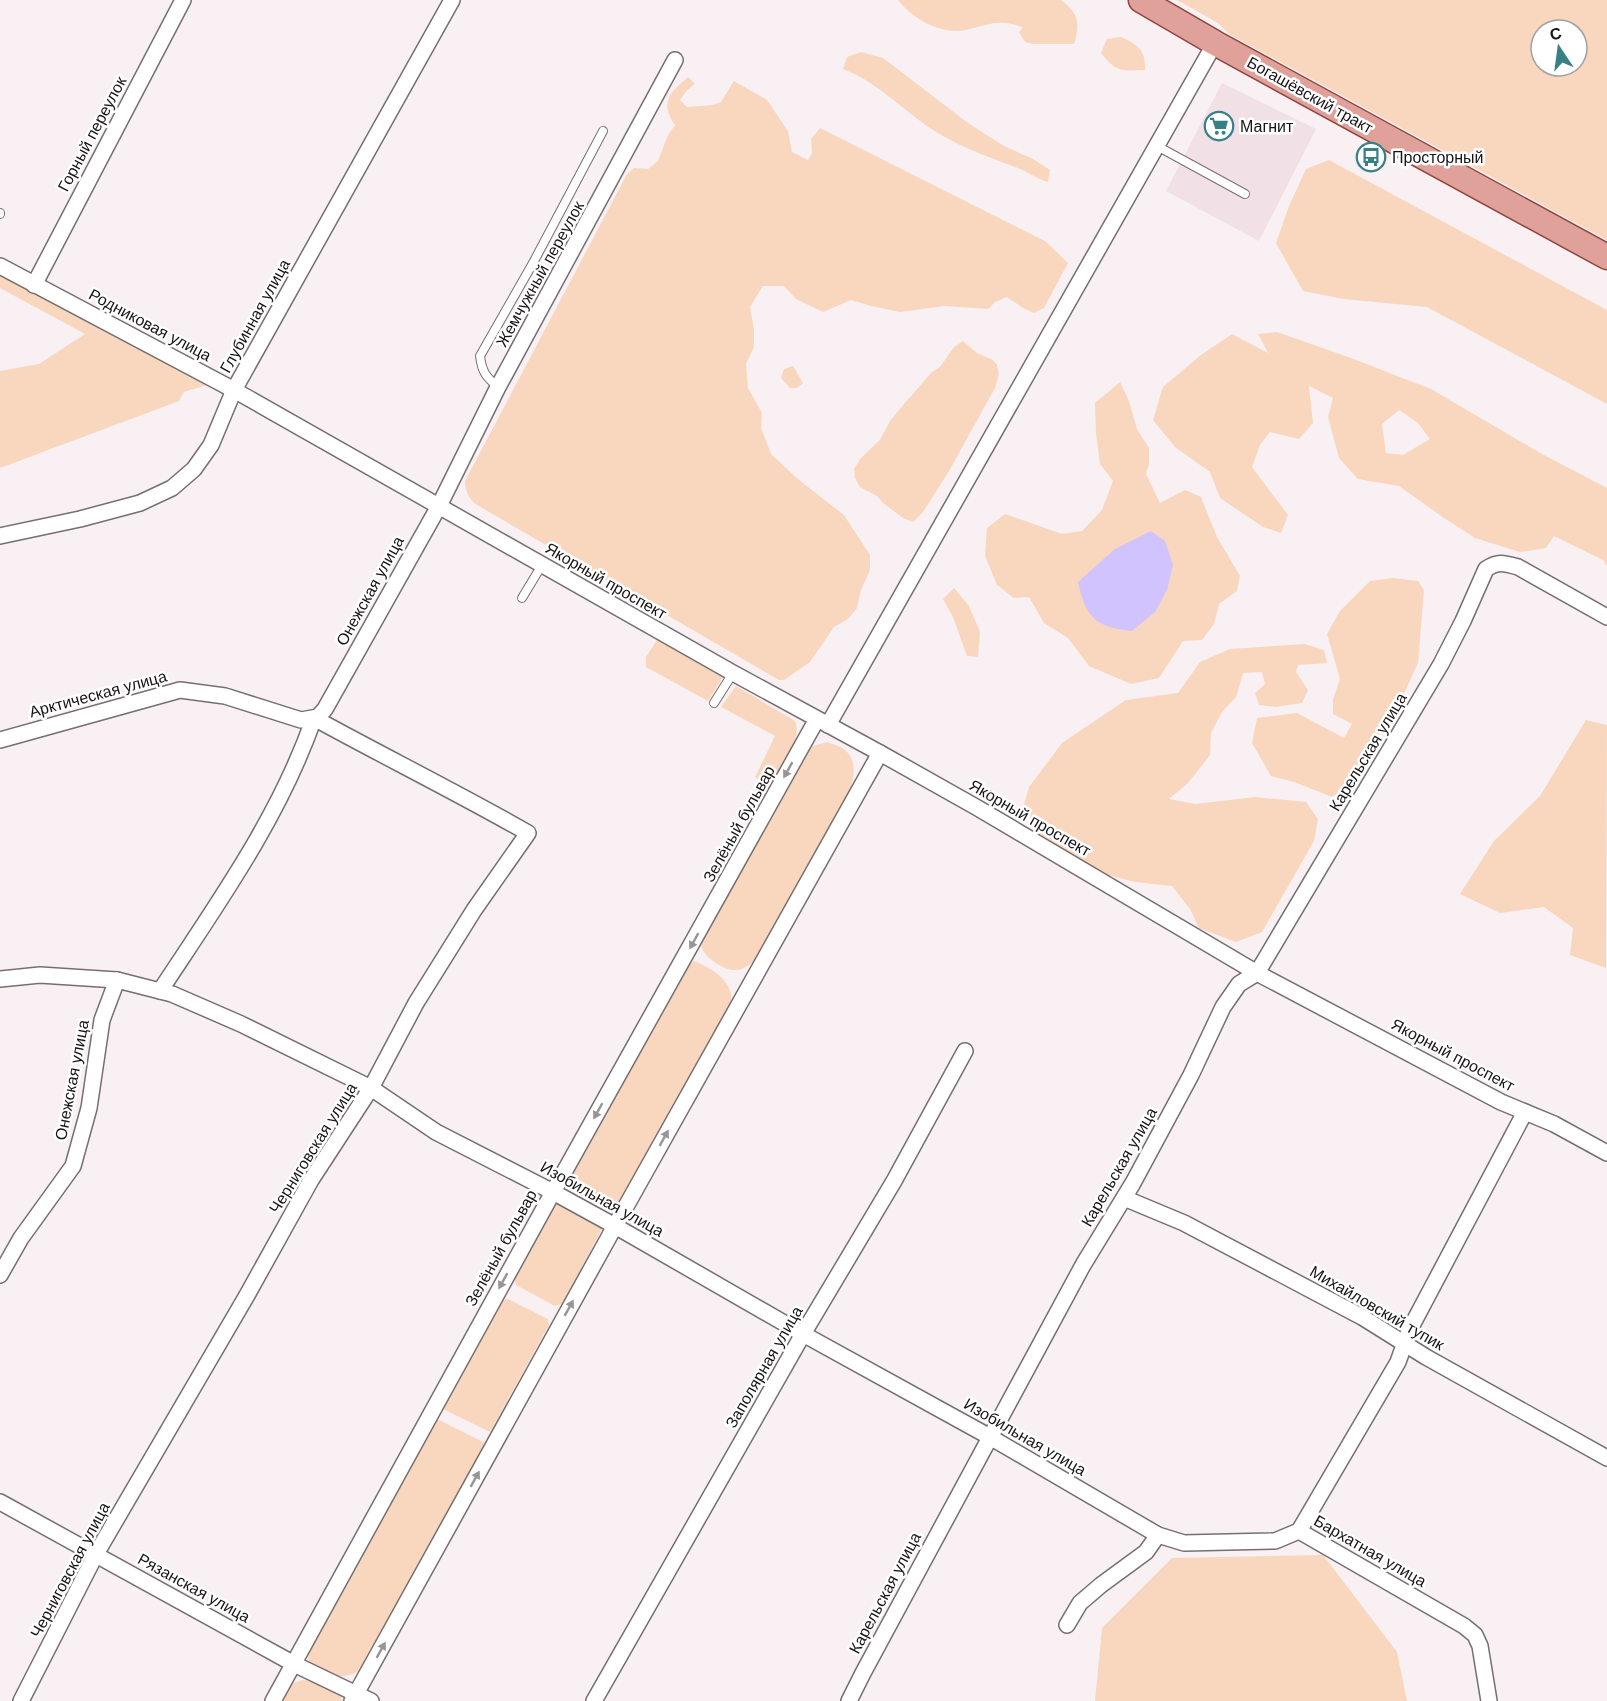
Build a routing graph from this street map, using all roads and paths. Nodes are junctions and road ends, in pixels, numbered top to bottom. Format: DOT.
graph roads {
  1 [pos="183,0"];
  2 [pos="452,0"];
  3 [pos="1141,0"];
  4 [pos="1215,43"];
  5 [pos="675,60"];
  6 [pos="603,131"];
  7 [pos="1157,146"];
  8 [pos="1245,194"];
  9 [pos="1607,257"];
  10 [pos="0,266"];
  11 [pos="34,285"];
  12 [pos="498,387"];
  13 [pos="234,390"];
  14 [pos="439,506"];
  15 [pos="0,536"];
  16 [pos="542,565"];
  17 [pos="522,598"];
  18 [pos="1607,617"];
  19 [pos="733,673"];
  20 [pos="714,704"];
  21 [pos="314,718"];
  22 [pos="822,722"];
  23 [pos="0,740"];
  24 [pos="880,753"];
  25 [pos="1257,973"];
  26 [pos="0,979"];
  27 [pos="117,980"];
  28 [pos="160,991"];
  29 [pos="965,1051"];
  30 [pos="371,1088"];
  31 [pos="1525,1112"];
  32 [pos="1607,1153"];
  33 [pos="553,1191"];
  34 [pos="1124,1198"];
  35 [pos="615,1226"];
  36 [pos="0,1275"];
  37 [pos="803,1334"];
  38 [pos="1404,1345"];
  39 [pos="990,1437"];
  40 [pos="1607,1458"];
  41 [pos="0,1502"];
  42 [pos="1299,1531"];
  43 [pos="1158,1535"];
  44 [pos="96,1554"];
  45 [pos="1067,1625"];
  46 [pos="294,1664"];
  47 [pos="355,1697"];
  48 [pos="21,1701"];
  49 [pos="273,1701"];
  50 [pos="371,1701"];
  51 [pos="594,1701"];
  52 [pos="849,1701"];
  53 [pos="1489,1701"];
  1 -- 11 [label="street, Горный переулок"];
  2 -- 13 [label="street, Глубинная улица"];
  3 -- 4 [label="main road, Богашёвский тракт"];
  4 -- 7 [label="street, Зелёный бульвар"];
  4 -- 9 [label="main road, Богашёвский тракт"];
  5 -- 12 [label="street, Жемчужный переулок"];
  6 -- 12 [label="lane"];
  7 -- 8 [label="lane"];
  7 -- 22 [label="street, Зелёный бульвар"];
  10 -- 11 [label="street, Родниковая улица"];
  11 -- 13 [label="street, Родниковая улица"];
  12 -- 14 [label="street, Жемчужный переулок"];
  13 -- 14 [label="street, Родниковая улица"];
  13 -- 15 [label="street, Глубинная улица"];
  14 -- 16 [label="street, Якорный проспект"];
  14 -- 21 [label="street, Онежская улица"];
  16 -- 17 [label="lane"];
  16 -- 19 [label="street, Якорный проспект"];
  18 -- 25 [label="street, Карельская улица"];
  19 -- 20 [label="lane"];
  19 -- 22 [label="street, Якорный проспект"];
  21 -- 23 [label="street, Арктическая улица"];
  21 -- 28 [label="street"];
  21 -- 30 [label="street, Черниговская улица"];
  22 -- 24 [label="street, Якорный проспект"];
  22 -- 33 [label="street, Зелёный бульвар, one-way"];
  24 -- 25 [label="street, Якорный проспект"];
  35 -- 24 [label="street, one-way"];
  25 -- 31 [label="street, Якорный проспект"];
  25 -- 34 [label="street, Карельская улица"];
  26 -- 27 [label="street, Изобильная улица"];
  27 -- 28 [label="street, Изобильная улица"];
  27 -- 36 [label="street, Онежская улица"];
  28 -- 30 [label="street, Изобильная улица"];
  29 -- 37 [label="street, Заполярная улица"];
  30 -- 33 [label="street, Изобильная улица"];
  30 -- 44 [label="street, Черниговская улица"];
  31 -- 32 [label="street, Якорный проспект"];
  31 -- 38 [label="street"];
  33 -- 35 [label="street, Изобильная улица"];
  33 -- 46 [label="street, Зелёный бульвар, one-way"];
  34 -- 38 [label="street, Михайловский тупик"];
  34 -- 39 [label="street, Карельская улица"];
  35 -- 37 [label="street, Изобильная улица"];
  47 -- 35 [label="street, one-way"];
  37 -- 39 [label="street, Изобильная улица"];
  37 -- 51 [label="street, Заполярная улица"];
  38 -- 40 [label="street, Михайловский тупик"];
  38 -- 42 [label="street"];
  39 -- 43 [label="street, Изобильная улица"];
  39 -- 52 [label="street, Карельская улица"];
  41 -- 44 [label="street, Рязанская улица"];
  42 -- 43 [label="street, Бархатная улица"];
  42 -- 53 [label="street, Бархатная улица"];
  43 -- 45 [label="street"];
  44 -- 46 [label="street, Рязанская улица"];
  44 -- 48 [label="street, Черниговская улица"];
  46 -- 47 [label="street, Рязанская улица"];
  46 -- 49 [label="street, Зелёный бульвар"];
  47 -- 50 [label="street, Рязанская улица"];
}
